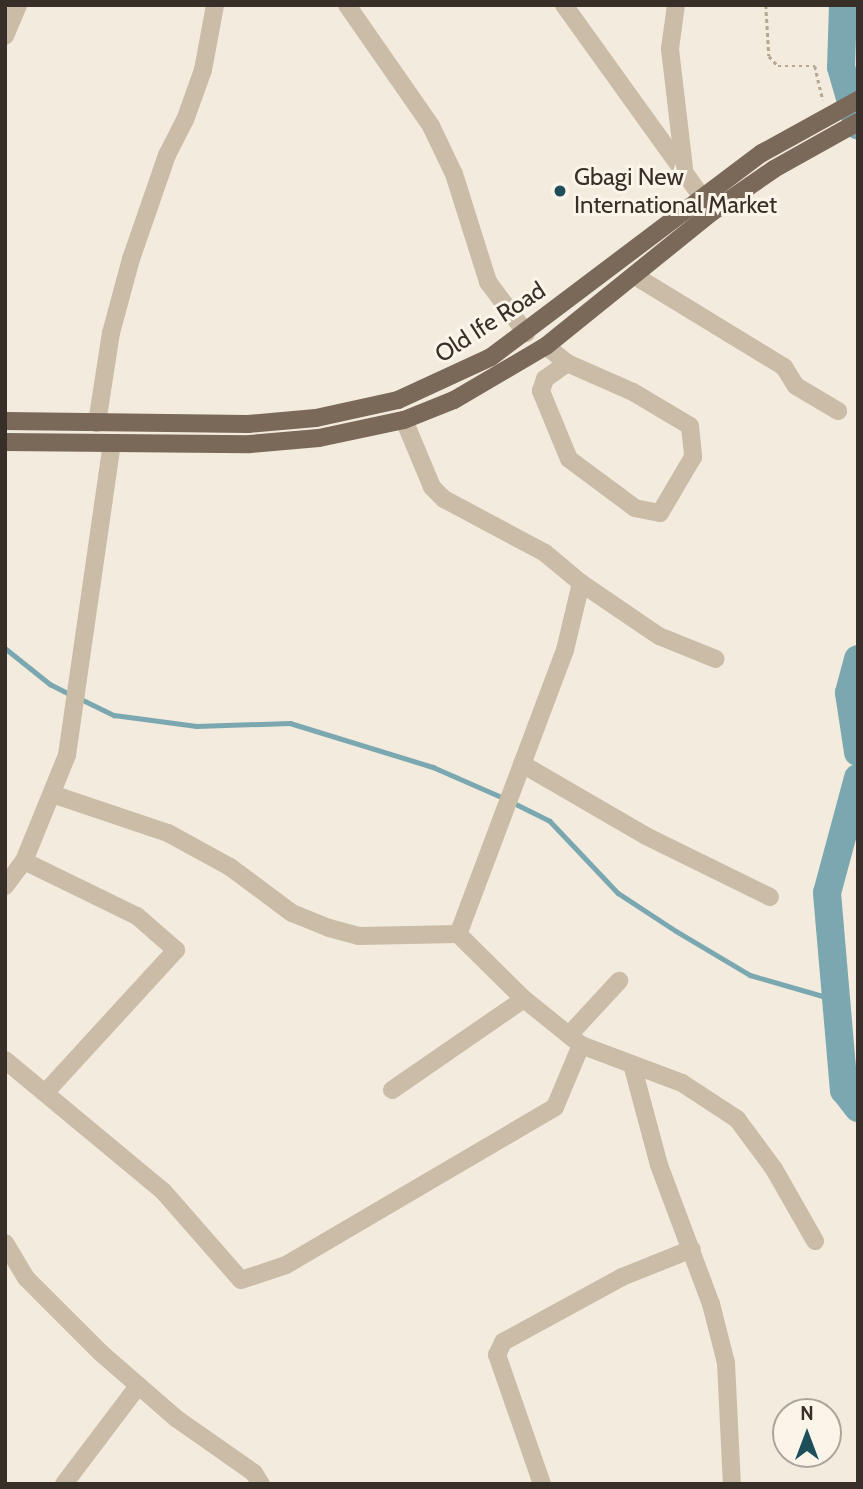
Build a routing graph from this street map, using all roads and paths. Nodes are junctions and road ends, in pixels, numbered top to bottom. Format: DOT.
graph roads {
  1 [pos="18,5"];
  2 [pos="215,5"];
  3 [pos="347,5"];
  4 [pos="565,5"];
  5 [pos="676,5"];
  6 [pos="766,5"];
  7 [pos="5,36"];
  8 [pos="851,102"];
  9 [pos="826,114"];
  10 [pos="855,123"];
  11 [pos="834,132"];
  12 [pos="684,168"];
  13 [pos="702,197"];
  14 [pos="635,276"];
  15 [pos="526,333"];
  16 [pos="546,346"];
  17 [pos="567,363"];
  18 [pos="838,411"];
  19 [pos="404,420"];
  20 [pos="5,421"];
  21 [pos="97,423"];
  22 [pos="162,424"];
  23 [pos="5,442"];
  24 [pos="112,444"];
  25 [pos="162,444"];
  26 [pos="581,583"];
  27 [pos="716,659"];
  28 [pos="522,764"];
  29 [pos="55,795"];
  30 [pos="24,861"];
  31 [pos="5,886"];
  32 [pos="770,897"];
  33 [pos="458,934"];
  34 [pos="619,981"];
  35 [pos="524,999"];
  36 [pos="575,1040"];
  37 [pos="5,1060"];
  38 [pos="633,1068"];
  39 [pos="392,1090"];
  40 [pos="46,1092"];
  41 [pos="815,1241"];
  42 [pos="5,1243"];
  43 [pos="692,1250"];
  44 [pos="138,1386"];
  45 [pos="64,1484"];
  46 [pos="261,1484"];
  47 [pos="542,1484"];
  48 [pos="732,1484"];
  1 -- 7 [label="street"];
  2 -- 21 [label="street"];
  3 -- 15 [label="street"];
  4 -- 12 [label="street"];
  5 -- 12 [label="street"];
  6 -- 9 [label="path"];
  8 -- 9 [label="main road, Old Ife Road"];
  9 -- 11 [label="main road"];
  9 -- 13 [label="main road, Old Ife Road"];
  10 -- 11 [label="main road, Old Ife Road"];
  11 -- 14 [label="main road, Old Ife Road"];
  12 -- 13 [label="street"];
  13 -- 15 [label="main road, Old Ife Road"];
  14 -- 16 [label="main road, Old Ife Road"];
  14 -- 18 [label="street"];
  15 -- 22 [label="main road, Old Ife Road"];
  16 -- 17 [label="street"];
  16 -- 19 [label="main road, Old Ife Road"];
  17 -- 17 [label="street"];
  19 -- 25 [label="main road, Old Ife Road"];
  19 -- 26 [label="street"];
  20 -- 21 [label="main road, Old Ife Road"];
  21 -- 22 [label="main road, Old Ife Road"];
  22 -- 25 [label="main road"];
  23 -- 24 [label="main road, Old Ife Road"];
  24 -- 25 [label="main road, Old Ife Road"];
  24 -- 29 [label="street"];
  26 -- 27 [label="street"];
  26 -- 28 [label="street"];
  28 -- 32 [label="street"];
  28 -- 33 [label="street"];
  29 -- 30 [label="street"];
  29 -- 33 [label="street"];
  30 -- 31 [label="street"];
  30 -- 40 [label="street"];
  33 -- 35 [label="street"];
  34 -- 36 [label="street"];
  35 -- 36 [label="street"];
  35 -- 39 [label="street"];
  36 -- 38 [label="street"];
  36 -- 40 [label="street"];
  37 -- 40 [label="street"];
  38 -- 41 [label="street"];
  38 -- 43 [label="street"];
  42 -- 44 [label="street"];
  43 -- 47 [label="street"];
  43 -- 48 [label="street"];
  44 -- 45 [label="street"];
  44 -- 46 [label="street"];
}
